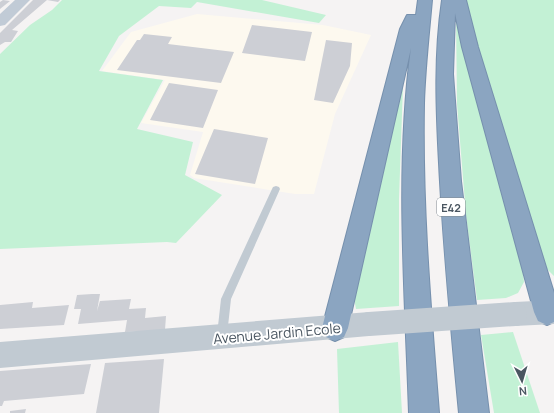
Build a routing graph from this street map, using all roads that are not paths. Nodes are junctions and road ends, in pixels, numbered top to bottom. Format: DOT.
graph roads {
  1 [pos="23,0"];
  2 [pos="419,0"];
  3 [pos="425,0"];
  4 [pos="449,0"];
  5 [pos="459,0"];
  6 [pos="0,22"];
  7 [pos="276,189"];
  8 [pos="551,312"];
  9 [pos="335,328"];
  10 [pos="222,338"];
  11 [pos="0,355"];
  12 [pos="424,413"];
  13 [pos="474,413"];
  1 -- 6 [label="main road"];
  2 -- 9 [label="highway"];
  3 -- 12 [label="highway"];
  4 -- 13 [label="highway, E42"];
  5 -- 8 [label="highway"];
  7 -- 10 [label="lane"];
  8 -- 9 [label="street, Avenue Jardin Ecole, bridge"];
  9 -- 10 [label="street, Avenue Jardin Ecole"];
  10 -- 11 [label="street, Avenue Jardin Ecole"];
}
